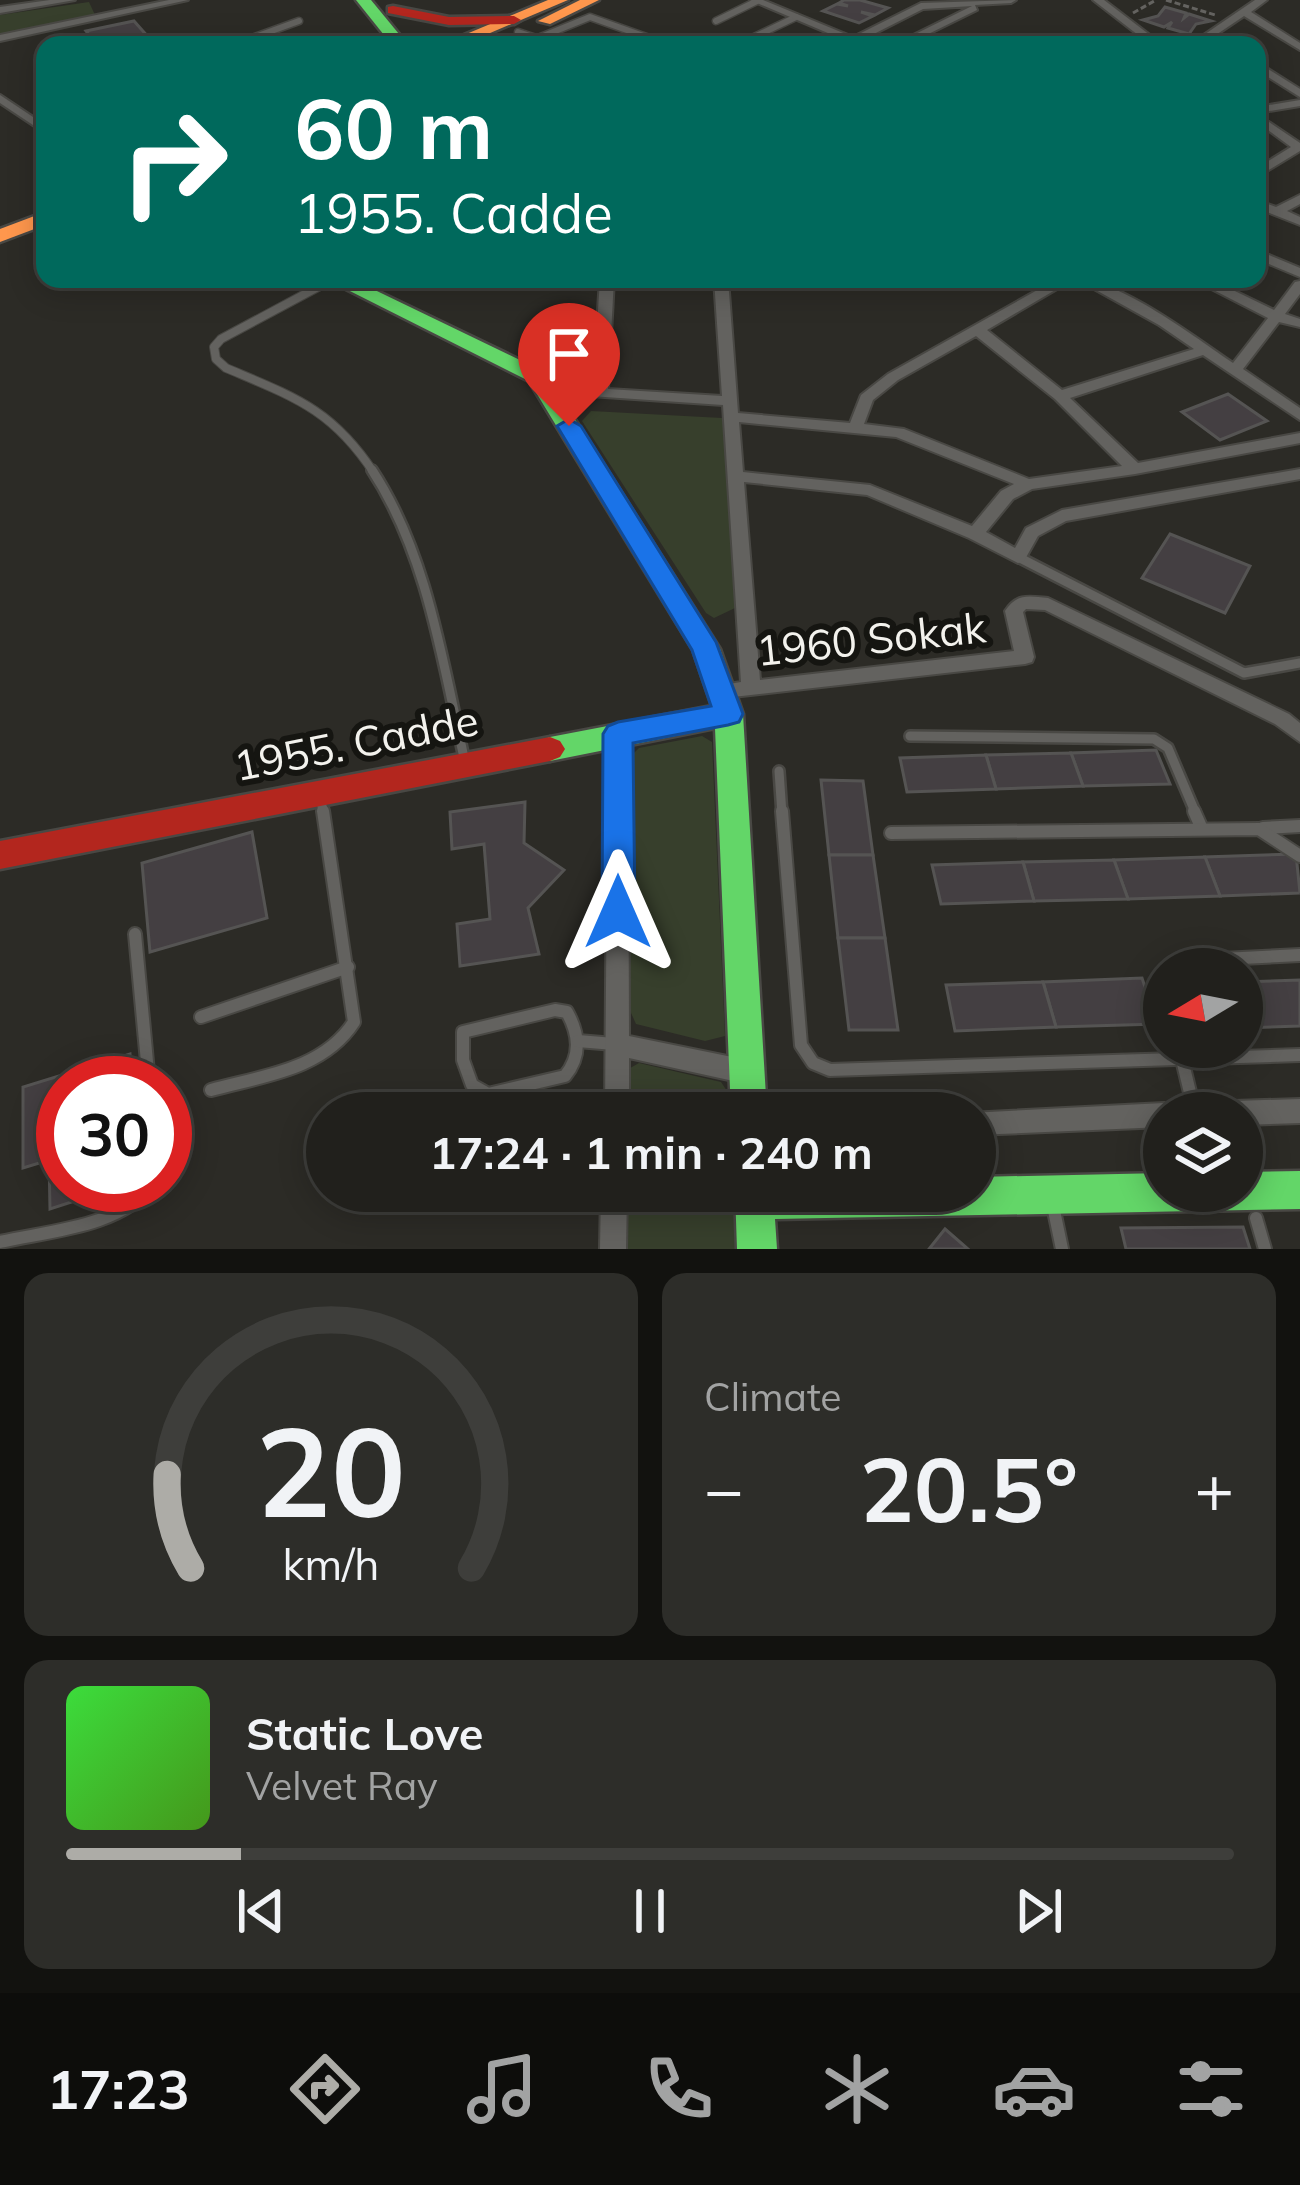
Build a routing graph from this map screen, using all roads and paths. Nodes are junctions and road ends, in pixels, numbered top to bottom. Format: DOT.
graph roads {
  1 [pos="70,0"];
  2 [pos="93,0"];
  3 [pos="183,0"];
  4 [pos="362,0"];
  5 [pos="561,0"];
  6 [pos="592,0"];
  7 [pos="756,0"];
  8 [pos="1011,0"];
  9 [pos="1098,0"];
  10 [pos="1156,0"];
  11 [pos="1166,0"];
  12 [pos="1262,0"];
  13 [pos="977,2"];
  14 [pos="917,3"];
  15 [pos="389,5"];
  16 [pos="0,10"];
  17 [pos="1244,12"];
  18 [pos="103,16"];
  19 [pos="796,16"];
  20 [pos="1124,19"];
  21 [pos="1232,20"];
  22 [pos="299,21"];
  23 [pos="716,21"];
  24 [pos="522,34"];
  25 [pos="1211,34"];
  26 [pos="258,36"];
  27 [pos="392,36"];
  28 [pos="422,36"];
  29 [pos="644,36"];
  30 [pos="756,36"];
  31 [pos="843,36"];
  32 [pos="870,36"];
  33 [pos="915,36"];
  34 [pos="1146,36"];
  35 [pos="1208,36"];
  36 [pos="1214,36"];
  37 [pos="0,38"];
  38 [pos="1300,47"];
  39 [pos="1266,71"];
  40 [pos="1300,94"];
  41 [pos="0,98"];
  42 [pos="1300,104"];
  43 [pos="6,108"];
  44 [pos="1266,112"];
  45 [pos="1266,121"];
  46 [pos="36,125"];
  47 [pos="1299,147"];
  48 [pos="1266,167"];
  49 [pos="1300,199"];
  50 [pos="36,204"];
  51 [pos="1266,208"];
  52 [pos="1276,212"];
  53 [pos="0,218"];
  54 [pos="1300,221"];
  55 [pos="36,222"];
  56 [pos="0,236"];
  57 [pos="1266,258"];
  58 [pos="1300,273"];
  59 [pos="1300,285"];
  60 [pos="317,288"];
  61 [pos="353,288"];
  62 [pos="606,288"];
  63 [pos="722,288"];
  64 [pos="1052,288"];
  65 [pos="1100,288"];
  66 [pos="1217,288"];
  67 [pos="1275,316"];
  68 [pos="1300,322"];
  69 [pos="979,331"];
  70 [pos="1204,350"];
  71 [pos="1235,370"];
  72 [pos="546,389"];
  73 [pos="600,393"];
  74 [pos="1060,396"];
  75 [pos="731,409"];
  76 [pos="1300,415"];
  77 [pos="856,426"];
  78 [pos="1300,438"];
  79 [pos="1135,470"];
  80 [pos="1300,474"];
  81 [pos="736,476"];
  82 [pos="1028,484"];
  83 [pos="976,534"];
  84 [pos="1018,556"];
  85 [pos="1300,663"];
  86 [pos="734,698"];
  87 [pos="1291,714"];
  88 [pos="618,734"];
  89 [pos="1300,734"];
  90 [pos="910,736"];
  91 [pos="466,765"];
  92 [pos="778,770"];
  93 [pos="320,793"];
  94 [pos="1300,826"];
  95 [pos="1202,829"];
  96 [pos="1259,829"];
  97 [pos="891,832"];
  98 [pos="0,855"];
  99 [pos="1300,856"];
  100 [pos="135,934"];
  101 [pos="1300,955"];
  102 [pos="1263,957"];
  103 [pos="348,967"];
  104 [pos="200,1017"];
  105 [pos="578,1041"];
  106 [pos="619,1045"];
  107 [pos="1263,1053"];
  108 [pos="1143,1054"];
  109 [pos="1300,1054"];
  110 [pos="146,1056"];
  111 [pos="747,1072"];
  112 [pos="211,1090"];
  113 [pos="617,1092"];
  114 [pos="748,1092"];
  115 [pos="1300,1111"];
  116 [pos="1263,1112"];
  117 [pos="1143,1116"];
  118 [pos="996,1122"];
  119 [pos="1300,1190"];
  120 [pos="996,1195"];
  121 [pos="1051,1195"];
  122 [pos="117,1212"];
  123 [pos="614,1212"];
  124 [pos="755,1212"];
  125 [pos="1256,1218"];
  126 [pos="0,1242"];
  127 [pos="613,1249"];
  128 [pos="757,1249"];
  129 [pos="1062,1249"];
  130 [pos="1265,1249"];
  1 -- 16 [label="street"];
  2 -- 18 [label="street"];
  3 -- 18 [label="street"];
  4 -- 27 [label="street"];
  5 -- 24 [label="street"];
  6 -- 24 [label="street"];
  7 -- 19 [label="street"];
  7 -- 23 [label="lane"];
  8 -- 13 [label="street"];
  9 -- 20 [label="street"];
  10 -- 20 [label="path"];
  11 -- 21 [label="path"];
  12 -- 17 [label="street"];
  13 -- 14 [label="street"];
  13 -- 33 [label="street"];
  14 -- 32 [label="street"];
  15 -- 24 [label="street"];
  15 -- 28 [label="street"];
  17 -- 21 [label="street"];
  17 -- 38 [label="street"];
  18 -- 37 [label="street"];
  19 -- 30 [label="lane"];
  19 -- 31 [label="street"];
  20 -- 34 [label="street"];
  21 -- 25 [label="street"];
  22 -- 26 [label="lane"];
  24 -- 29 [label="lane"];
  25 -- 35 [label="street"];
  25 -- 36 [label="street"];
  39 -- 40 [label="street"];
  41 -- 43 [label="street"];
  42 -- 44 [label="street"];
  43 -- 46 [label="street"];
  45 -- 47 [label="street"];
  47 -- 48 [label="street"];
  49 -- 52 [label="street"];
  50 -- 53 [label="street"];
  51 -- 52 [label="street"];
  52 -- 54 [label="street"];
  55 -- 56 [label="street"];
  57 -- 58 [label="street"];
  59 -- 67 [label="street"];
  60 -- 91 [label="lane"];
  61 -- 72 [label="street"];
  62 -- 73 [label="street"];
  63 -- 75 [label="street"];
  64 -- 69 [label="street"];
  65 -- 70 [label="street"];
  66 -- 67 [label="street"];
  67 -- 68 [label="street"];
  67 -- 71 [label="street"];
  69 -- 74 [label="street"];
  69 -- 77 [label="street"];
  70 -- 71 [label="street"];
  70 -- 74 [label="street"];
  71 -- 76 [label="street"];
  72 -- 73 [label="street"];
  72 -- 86 [label="street"];
  73 -- 75 [label="street"];
  74 -- 79 [label="street"];
  75 -- 77 [label="street"];
  75 -- 81 [label="street"];
  77 -- 82 [label="street"];
  78 -- 79 [label="street"];
  79 -- 82 [label="street"];
  80 -- 84 [label="street"];
  81 -- 83 [label="street"];
  81 -- 86 [label="street"];
  82 -- 83 [label="street"];
  83 -- 84 [label="street"];
  84 -- 85 [label="lane"];
  86 -- 87 [label="street, 1960 Sokak"];
  86 -- 88 [label="street, 1955. Cadde"];
  86 -- 111 [label="street"];
  87 -- 89 [label="street"];
  88 -- 91 [label="street, 1955. Cadde"];
  88 -- 106 [label="street"];
  90 -- 95 [label="lane"];
  91 -- 93 [label="street, 1955. Cadde"];
  92 -- 108 [label="lane"];
  93 -- 98 [label="street, 1955. Cadde"];
  93 -- 103 [label="lane"];
  94 -- 96 [label="lane"];
  95 -- 96 [label="lane"];
  95 -- 97 [label="lane"];
  96 -- 99 [label="lane"];
  100 -- 110 [label="lane"];
  101 -- 102 [label="lane"];
  103 -- 104 [label="lane"];
  103 -- 112 [label="lane"];
  105 -- 105 [label="lane"];
  105 -- 106 [label="lane"];
  106 -- 111 [label="street"];
  106 -- 113 [label="street"];
  107 -- 109 [label="lane"];
  111 -- 114 [label="street"];
  115 -- 116 [label="street"];
  117 -- 118 [label="street"];
  119 -- 121 [label="street"];
  120 -- 121 [label="street"];
  121 -- 129 [label="lane"];
  122 -- 126 [label="lane"];
  123 -- 127 [label="street"];
  124 -- 128 [label="street"];
  125 -- 130 [label="lane"];
}
